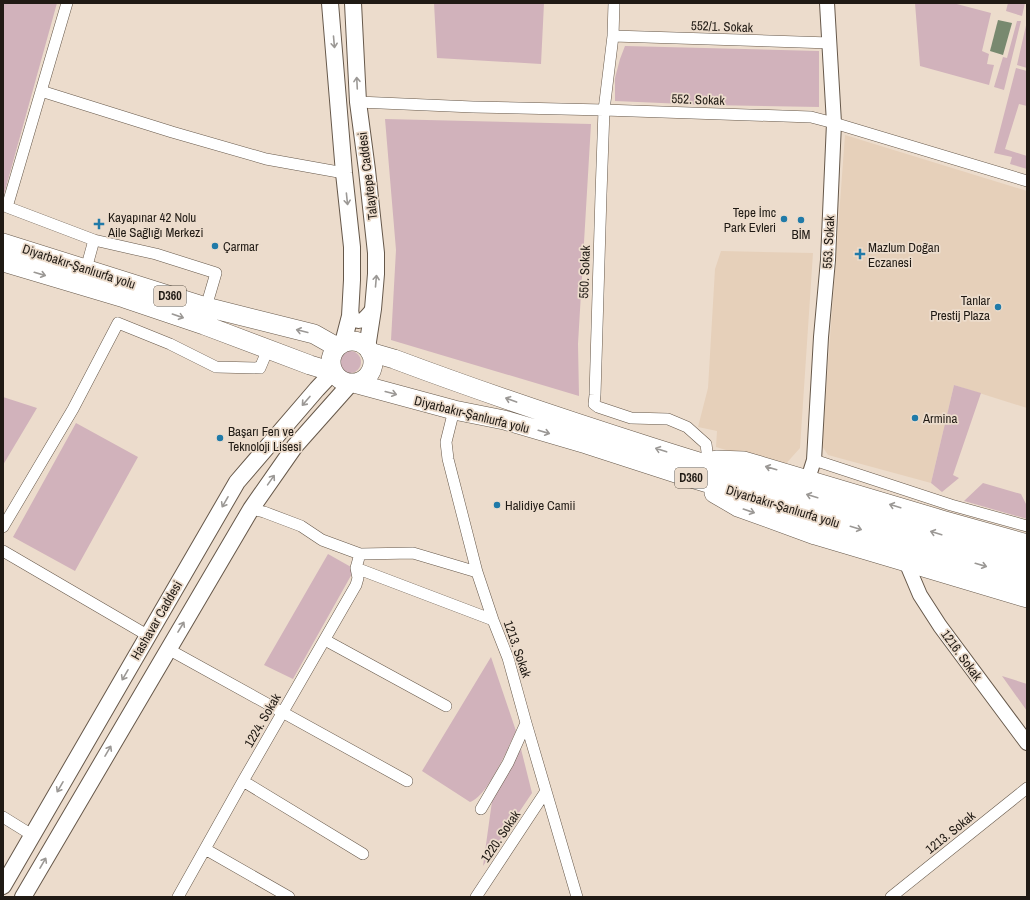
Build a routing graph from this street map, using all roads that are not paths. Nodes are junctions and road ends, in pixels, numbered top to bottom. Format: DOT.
graph roads {
  1 [pos="67,3"];
  2 [pos="330,3"];
  3 [pos="353,3"];
  4 [pos="614,3"];
  5 [pos="828,3"];
  6 [pos="613,36"];
  7 [pos="830,43"];
  8 [pos="41,91"];
  9 [pos="358,102"];
  10 [pos="604,110"];
  11 [pos="834,123"];
  12 [pos="344,173"];
  13 [pos="1027,181"];
  14 [pos="3,238"];
  15 [pos="94,240"];
  16 [pos="3,242"];
  17 [pos="26,250"];
  18 [pos="5,264"];
  19 [pos="86,269"];
  20 [pos="206,307"];
  21 [pos="350,308"];
  22 [pos="373,309"];
  23 [pos="340,345"];
  24 [pos="268,349"];
  25 [pos="368,350"];
  26 [pos="333,372"];
  27 [pos="352,383"];
  28 [pos="454,410"];
  29 [pos="690,459"];
  30 [pos="708,460"];
  31 [pos="814,460"];
  32 [pos="691,478"];
  33 [pos="808,479"];
  34 [pos="251,509"];
  35 [pos="1027,526"];
  36 [pos="3,527"];
  37 [pos="1027,544"];
  38 [pos="3,551"];
  39 [pos="360,554"];
  40 [pos="1027,561"];
  41 [pos="906,562"];
  42 [pos="356,568"];
  43 [pos="477,572"];
  44 [pos="1027,578"];
  45 [pos="1027,598"];
  46 [pos="494,620"];
  47 [pos="148,635"];
  48 [pos="325,640"];
  49 [pos="168,649"];
  50 [pos="446,706"];
  51 [pos="282,712"];
  52 [pos="526,723"];
  53 [pos="1027,743"];
  54 [pos="243,781"];
  55 [pos="407,781"];
  56 [pos="1027,788"];
  57 [pos="546,791"];
  58 [pos="481,809"];
  59 [pos="3,817"];
  60 [pos="32,835"];
  61 [pos="205,849"];
  62 [pos="363,854"];
  63 [pos="3,886"];
  64 [pos="23,897"];
  65 [pos="178,897"];
  66 [pos="289,897"];
  67 [pos="476,897"];
  68 [pos="577,897"];
  69 [pos="891,897"];
  1 -- 8 [label="street"];
  2 -- 12 [label="main road, one-way"];
  9 -- 3 [label="main road, Talaytepe Caddesi, one-way"];
  4 -- 6 [label="street, 550. Sokak"];
  5 -- 7 [label="street, 553. Sokak"];
  6 -- 7 [label="street, 552/1. Sokak"];
  6 -- 10 [label="street, 550. Sokak"];
  7 -- 11 [label="street, 553. Sokak"];
  8 -- 12 [label="street"];
  8 -- 15 [label="street"];
  9 -- 10 [label="street, 552. Sokak"];
  22 -- 9 [label="main road, Talaytepe Caddesi, one-way"];
  10 -- 11 [label="street, 552. Sokak"];
  10 -- 30 [label="street, 550. Sokak"];
  11 -- 13 [label="street, 552. Sokak"];
  11 -- 31 [label="street, 553. Sokak"];
  12 -- 21 [label="main road, one-way"];
  14 -- 17 [label="highway"];
  15 -- 19 [label="street"];
  15 -- 20 [label="street"];
  16 -- 17 [label="highway, Diyarbakır-Şanlıurfa yolu / D360"];
  17 -- 19 [label="highway, Diyarbakır-Şanlıurfa yolu / D360"];
  18 -- 24 [label="highway, Diyarbakır-Şanlıurfa yolu / D360, one-way"];
  19 -- 20 [label="highway, Diyarbakır-Şanlıurfa yolu / D360"];
  23 -- 20 [label="highway, Diyarbakır-Şanlıurfa yolu / D360, one-way"];
  21 -- 22 [label="street"];
  21 -- 23 [label="main road"];
  22 -- 25 [label="main road, Talaytepe Caddesi"];
  23 -- 25 [label="highway"];
  23 -- 26 [label="highway"];
  24 -- 26 [label="highway, Diyarbakır-Şanlıurfa yolu / D360"];
  24 -- 36 [label="street"];
  25 -- 27 [label="highway"];
  29 -- 25 [label="highway, Diyarbakır-Şanlıurfa yolu / D360, one-way"];
  26 -- 27 [label="highway"];
  26 -- 47 [label="main road, Hashavar Caddesi, one-way"];
  27 -- 28 [label="highway, Diyarbakır-Şanlıurfa yolu / D360, one-way"];
  34 -- 27 [label="main road, one-way"];
  28 -- 32 [label="highway, Diyarbakır-Şanlıurfa yolu / D360, one-way"];
  28 -- 43 [label="street, 1213. Sokak"];
  29 -- 30 [label="highway"];
  40 -- 29 [label="highway, Diyarbakır-Şanlıurfa yolu / D360, one-way"];
  33 -- 30 [label="highway, one-way"];
  31 -- 33 [label="street, 553. Sokak"];
  31 -- 35 [label="street"];
  32 -- 41 [label="highway, one-way"];
  32 -- 44 [label="highway, Diyarbakır-Şanlıurfa yolu / D360, one-way"];
  37 -- 33 [label="highway, one-way"];
  34 -- 39 [label="street"];
  49 -- 34 [label="main road, one-way"];
  38 -- 47 [label="street"];
  39 -- 42 [label="street, 1224. Sokak"];
  39 -- 43 [label="street"];
  41 -- 45 [label="highway"];
  41 -- 53 [label="street, 1216. Sokak"];
  42 -- 46 [label="street"];
  42 -- 48 [label="street, 1224. Sokak"];
  43 -- 46 [label="street, 1213. Sokak"];
  46 -- 52 [label="street, 1213. Sokak"];
  47 -- 60 [label="main road, Hashavar Caddesi, one-way"];
  48 -- 50 [label="street"];
  48 -- 51 [label="street, 1224. Sokak"];
  49 -- 51 [label="street"];
  64 -- 49 [label="main road, one-way"];
  51 -- 54 [label="street, 1224. Sokak"];
  51 -- 55 [label="street"];
  52 -- 57 [label="street, 1213. Sokak"];
  52 -- 58 [label="street"];
  54 -- 61 [label="street, 1224. Sokak"];
  54 -- 62 [label="street"];
  56 -- 69 [label="street, 1213. Sokak"];
  57 -- 67 [label="street, 1220. Sokak"];
  57 -- 68 [label="street, 1213. Sokak"];
  59 -- 60 [label="street"];
  60 -- 63 [label="main road, Hashavar Caddesi"];
  61 -- 65 [label="street, 1224. Sokak"];
  61 -- 66 [label="street"];
}
